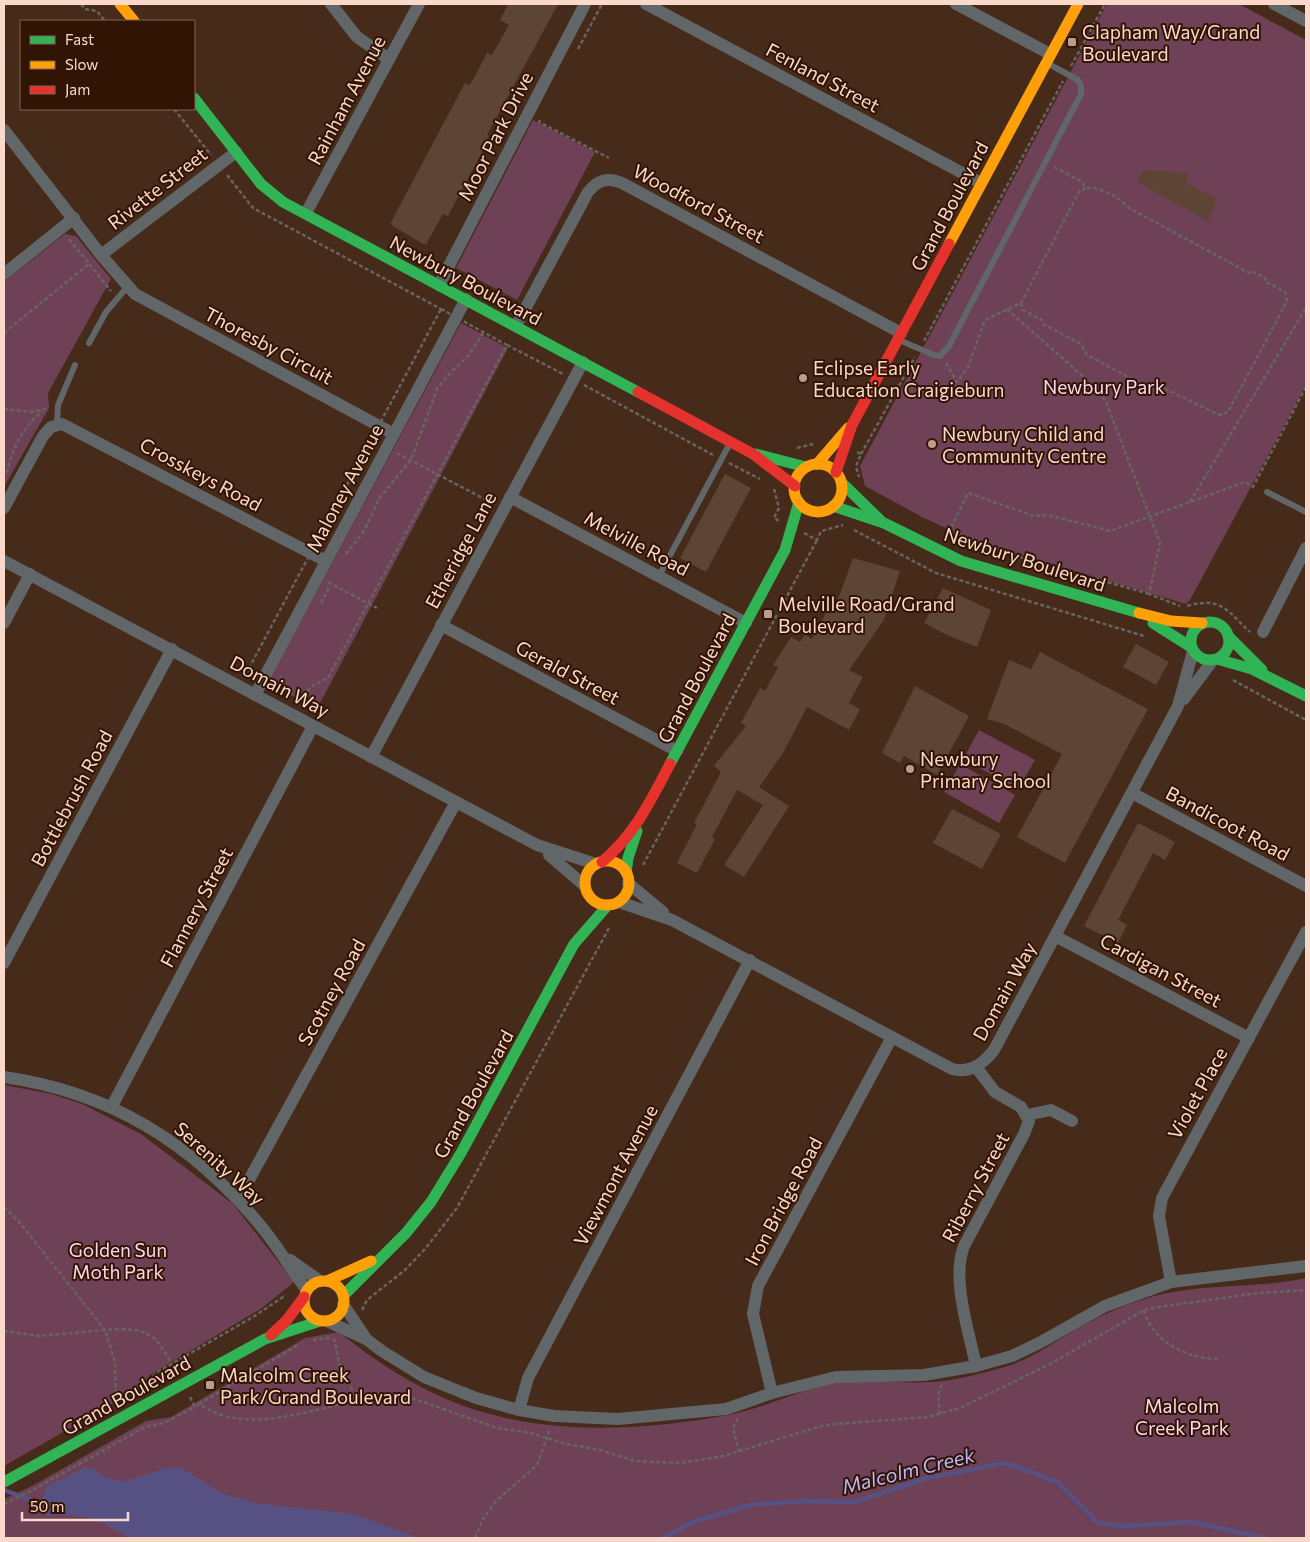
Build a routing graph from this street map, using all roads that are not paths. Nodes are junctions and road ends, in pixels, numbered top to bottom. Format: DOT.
graph roads {
  1 [pos="120,4"];
  2 [pos="331,4"];
  3 [pos="419,4"];
  4 [pos="585,4"];
  5 [pos="646,4"];
  6 [pos="956,4"];
  7 [pos="1078,4"];
  8 [pos="1274,4"];
  9 [pos="133,20"];
  10 [pos="1306,21"];
  11 [pos="1048,58"];
  12 [pos="389,59"];
  13 [pos="195,99"];
  14 [pos="4,130"];
  15 [pos="236,152"];
  16 [pos="981,183"];
  17 [pos="306,213"];
  18 [pos="74,218"];
  19 [pos="101,255"];
  20 [pos="4,274"];
  21 [pos="439,285"];
  22 [pos="128,286"];
  23 [pos="466,299"];
  24 [pos="516,326"];
  25 [pos="900,336"];
  26 [pos="89,343"];
  27 [pos="582,362"];
  28 [pos="75,365"];
  29 [pos="57,424"];
  30 [pos="852,425"];
  31 [pos="394,434"];
  32 [pos="731,441"];
  33 [pos="754,454"];
  34 [pos="812,466"];
  35 [pos="838,477"];
  36 [pos="794,486"];
  37 [pos="1267,492"];
  38 [pos="510,497"];
  39 [pos="799,502"];
  40 [pos="833,506"];
  41 [pos="4,508"];
  42 [pos="816,512"];
  43 [pos="1306,512"];
  44 [pos="884,523"];
  45 [pos="1306,548"];
  46 [pos="785,550"];
  47 [pos="4,560"];
  48 [pos="326,561"];
  49 [pos="30,574"];
  50 [pos="659,576"];
  51 [pos="1131,611"];
  52 [pos="4,623"];
  53 [pos="746,623"];
  54 [pos="1202,624"];
  55 [pos="441,625"];
  56 [pos="1263,632"];
  57 [pos="1228,636"];
  58 [pos="172,649"];
  59 [pos="1192,649"];
  60 [pos="1215,660"];
  61 [pos="1269,676"];
  62 [pos="255,695"];
  63 [pos="1306,696"];
  64 [pos="1178,706"];
  65 [pos="313,726"];
  66 [pos="677,751"];
  67 [pos="371,757"];
  68 [pos="1132,793"];
  69 [pos="456,802"];
  70 [pos="639,822"];
  71 [pos="537,846"];
  72 [pos="599,863"];
  73 [pos="627,878"];
  74 [pos="1306,886"];
  75 [pos="586,890"];
  76 [pos="613,903"];
  77 [pos="672,920"];
  78 [pos="1306,932"];
  79 [pos="1056,936"];
  80 [pos="574,944"];
  81 [pos="750,960"];
  82 [pos="4,964"];
  83 [pos="892,1037"];
  84 [pos="1249,1038"];
  85 [pos="976,1067"];
  86 [pos="4,1076"];
  87 [pos="112,1106"];
  88 [pos="1027,1115"];
  89 [pos="1072,1121"];
  90 [pos="238,1200"];
  91 [pos="388,1251"];
  92 [pos="286,1257"];
  93 [pos="1306,1266"];
  94 [pos="323,1281"];
  95 [pos="1171,1282"];
  96 [pos="305,1294"];
  97 [pos="343,1300"];
  98 [pos="323,1320"];
  99 [pos="265,1339"];
  100 [pos="366,1339"];
  101 [pos="976,1366"];
  102 [pos="772,1393"];
  103 [pos="519,1410"];
  104 [pos="4,1482"];
  1 -- 9 [label="street"];
  2 -- 12 [label="street"];
  3 -- 12 [label="street, Rainham Avenue"];
  4 -- 21 [label="street, Moor Park Drive"];
  5 -- 16 [label="street, Fenland Street"];
  6 -- 11 [label="street"];
  7 -- 11 [label="street, Grand Boulevard"];
  8 -- 10 [label="street"];
  11 -- 16 [label="street, Grand Boulevard"];
  11 -- 25 [label="lane"];
  12 -- 17 [label="street, Rainham Avenue"];
  13 -- 15 [label="street, Newbury Boulevard"];
  14 -- 18 [label="street, Thoresby Circuit"];
  15 -- 17 [label="street, Newbury Boulevard"];
  15 -- 19 [label="street, Rivette Street"];
  16 -- 25 [label="street, Grand Boulevard"];
  17 -- 21 [label="street, Newbury Boulevard"];
  18 -- 19 [label="street, Thoresby Circuit"];
  18 -- 20 [label="street"];
  19 -- 22 [label="street, Thoresby Circuit"];
  21 -- 23 [label="street, Newbury Boulevard"];
  22 -- 26 [label="lane"];
  22 -- 31 [label="street, Thoresby Circuit"];
  23 -- 24 [label="street, Newbury Boulevard"];
  23 -- 31 [label="street, Maloney Avenue"];
  24 -- 25 [label="street, Woodford Street"];
  24 -- 27 [label="street, Newbury Boulevard"];
  25 -- 30 [label="street, Grand Boulevard"];
  27 -- 32 [label="street, Newbury Boulevard"];
  27 -- 38 [label="street, Etheridge Lane"];
  28 -- 29 [label="lane"];
  29 -- 41 [label="street"];
  29 -- 48 [label="street, Crosskeys Road"];
  30 -- 34 [label="street, Grand Boulevard"];
  30 -- 35 [label="street, Grand Boulevard"];
  31 -- 48 [label="street, Maloney Avenue"];
  32 -- 33 [label="street, Newbury Boulevard"];
  32 -- 50 [label="lane"];
  33 -- 34 [label="street, Newbury Boulevard"];
  33 -- 36 [label="street, Newbury Boulevard"];
  34 -- 35 [label="street"];
  34 -- 36 [label="street"];
  35 -- 40 [label="street"];
  35 -- 44 [label="street, Newbury Boulevard"];
  36 -- 39 [label="street"];
  37 -- 43 [label="lane"];
  38 -- 50 [label="street, Melville Road"];
  38 -- 55 [label="street, Etheridge Lane"];
  39 -- 42 [label="street"];
  39 -- 46 [label="street, Grand Boulevard"];
  40 -- 42 [label="street"];
  40 -- 44 [label="street, Newbury Boulevard"];
  42 -- 46 [label="street, Grand Boulevard"];
  44 -- 51 [label="street, Newbury Boulevard"];
  45 -- 56 [label="street"];
  46 -- 53 [label="street, Grand Boulevard"];
  47 -- 49 [label="street, Domain Way"];
  48 -- 62 [label="street, Maloney Avenue"];
  49 -- 52 [label="street"];
  49 -- 58 [label="street, Domain Way"];
  50 -- 53 [label="street, Melville Road"];
  51 -- 54 [label="street, Newbury Boulevard"];
  51 -- 59 [label="street, Newbury Boulevard"];
  53 -- 66 [label="street, Grand Boulevard"];
  54 -- 57 [label="street"];
  54 -- 59 [label="street"];
  55 -- 66 [label="street, Gerald Street"];
  55 -- 67 [label="street, Etheridge Lane"];
  57 -- 60 [label="street"];
  57 -- 61 [label="street"];
  58 -- 62 [label="street, Domain Way"];
  58 -- 82 [label="street, Bottlebrush Road"];
  59 -- 60 [label="street"];
  59 -- 64 [label="street, Domain Way"];
  60 -- 61 [label="street"];
  60 -- 64 [label="street, Domain Way"];
  61 -- 63 [label="street"];
  62 -- 65 [label="street, Domain Way"];
  64 -- 68 [label="street, Domain Way"];
  65 -- 67 [label="street, Domain Way"];
  65 -- 87 [label="street, Flannery Street"];
  66 -- 70 [label="street, Grand Boulevard"];
  67 -- 69 [label="street, Domain Way"];
  68 -- 74 [label="street, Bandicoot Road"];
  68 -- 79 [label="street, Domain Way"];
  69 -- 71 [label="street, Domain Way"];
  69 -- 90 [label="street, Scotney Road"];
  70 -- 72 [label="street, Grand Boulevard"];
  70 -- 73 [label="street, Grand Boulevard"];
  71 -- 72 [label="street, Domain Way"];
  71 -- 75 [label="street, Domain Way"];
  72 -- 73 [label="street"];
  72 -- 75 [label="street"];
  73 -- 76 [label="street"];
  73 -- 77 [label="street, Domain Way"];
  75 -- 76 [label="street"];
  75 -- 80 [label="street, Grand Boulevard"];
  76 -- 77 [label="street, Domain Way"];
  76 -- 80 [label="street, Grand Boulevard"];
  77 -- 81 [label="street, Domain Way"];
  78 -- 84 [label="street, Violet Place"];
  79 -- 84 [label="street, Cardigan Street"];
  79 -- 85 [label="street, Domain Way"];
  80 -- 91 [label="street, Grand Boulevard"];
  81 -- 83 [label="street, Domain Way"];
  81 -- 103 [label="street, Viewmont Avenue"];
  83 -- 85 [label="street, Domain Way"];
  83 -- 102 [label="street, Iron Bridge Road"];
  84 -- 95 [label="street, Violet Place"];
  85 -- 88 [label="street, Riberry Street"];
  86 -- 87 [label="street, Serenity Way"];
  87 -- 90 [label="street, Serenity Way"];
  88 -- 89 [label="street, Riberry Street"];
  88 -- 101 [label="street, Riberry Street"];
  90 -- 92 [label="street, Serenity Way"];
  91 -- 94 [label="street, Grand Boulevard"];
  91 -- 97 [label="street, Grand Boulevard"];
  92 -- 94 [label="street, Serenity Way"];
  92 -- 96 [label="street, Serenity Way"];
  93 -- 95 [label="street"];
  94 -- 96 [label="street"];
  94 -- 97 [label="street"];
  95 -- 101 [label="street"];
  96 -- 98 [label="street"];
  96 -- 99 [label="street, Grand Boulevard"];
  97 -- 98 [label="street"];
  97 -- 100 [label="street"];
  98 -- 99 [label="street, Grand Boulevard"];
  98 -- 100 [label="street"];
  99 -- 104 [label="street, Grand Boulevard"];
  100 -- 103 [label="street"];
  101 -- 102 [label="street"];
  102 -- 103 [label="street"];
}
